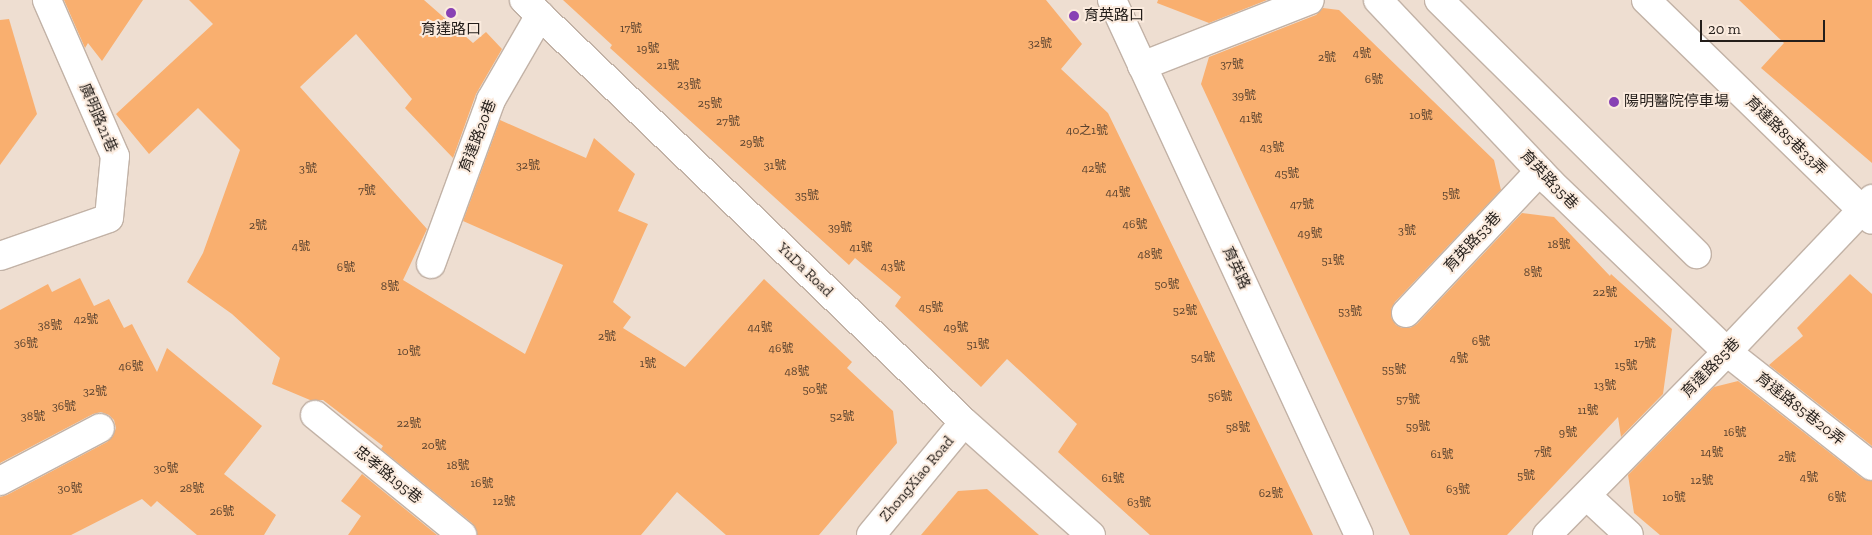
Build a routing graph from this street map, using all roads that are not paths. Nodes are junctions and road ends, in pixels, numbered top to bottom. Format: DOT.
graph roads {
  1 [pos="47,0"];
  2 [pos="1112,0"];
  3 [pos="1310,0"];
  4 [pos="1378,0"];
  5 [pos="1439,0"];
  6 [pos="1646,0"];
  7 [pos="532,7"];
  8 [pos="1142,66"];
  9 [pos="1540,171"];
  10 [pos="1868,209"];
  11 [pos="1697,254"];
  12 [pos="0,256"];
  13 [pos="431,264"];
  14 [pos="1406,313"];
  15 [pos="1726,352"];
  16 [pos="315,415"];
  17 [pos="964,422"];
  18 [pos="100,428"];
  19 [pos="1872,466"];
  20 [pos="0,481"];
  21 [pos="1587,496"];
  22 [pos="462,535"];
  23 [pos="871,535"];
  24 [pos="1091,535"];
  25 [pos="1360,535"];
  26 [pos="1547,535"];
  27 [pos="1629,535"];
  1 -- 12 [label="street, 廣明路21巷"];
  2 -- 8 [label="street, 育英路"];
  3 -- 8 [label="street"];
  4 -- 9 [label="street, 育英路35巷"];
  5 -- 11 [label="street"];
  6 -- 10 [label="street, 育達路85巷33弄"];
  7 -- 13 [label="street, 育達路20巷"];
  7 -- 17 [label="street, YuDa Road"];
  8 -- 25 [label="street, 育英路"];
  9 -- 14 [label="street, 育英路53巷"];
  9 -- 15 [label="street, 育英路35巷"];
  10 -- 15 [label="street, 育達路85巷"];
  15 -- 19 [label="street, 育達路85巷20弄"];
  15 -- 21 [label="street, 育達路85巷"];
  16 -- 22 [label="street, 忠孝路195巷"];
  17 -- 23 [label="street, ZhongXiao Road"];
  17 -- 24 [label="street, YuDa Road"];
  18 -- 20 [label="street"];
  21 -- 26 [label="street, 育達路85巷"];
  21 -- 27 [label="street"];
}
